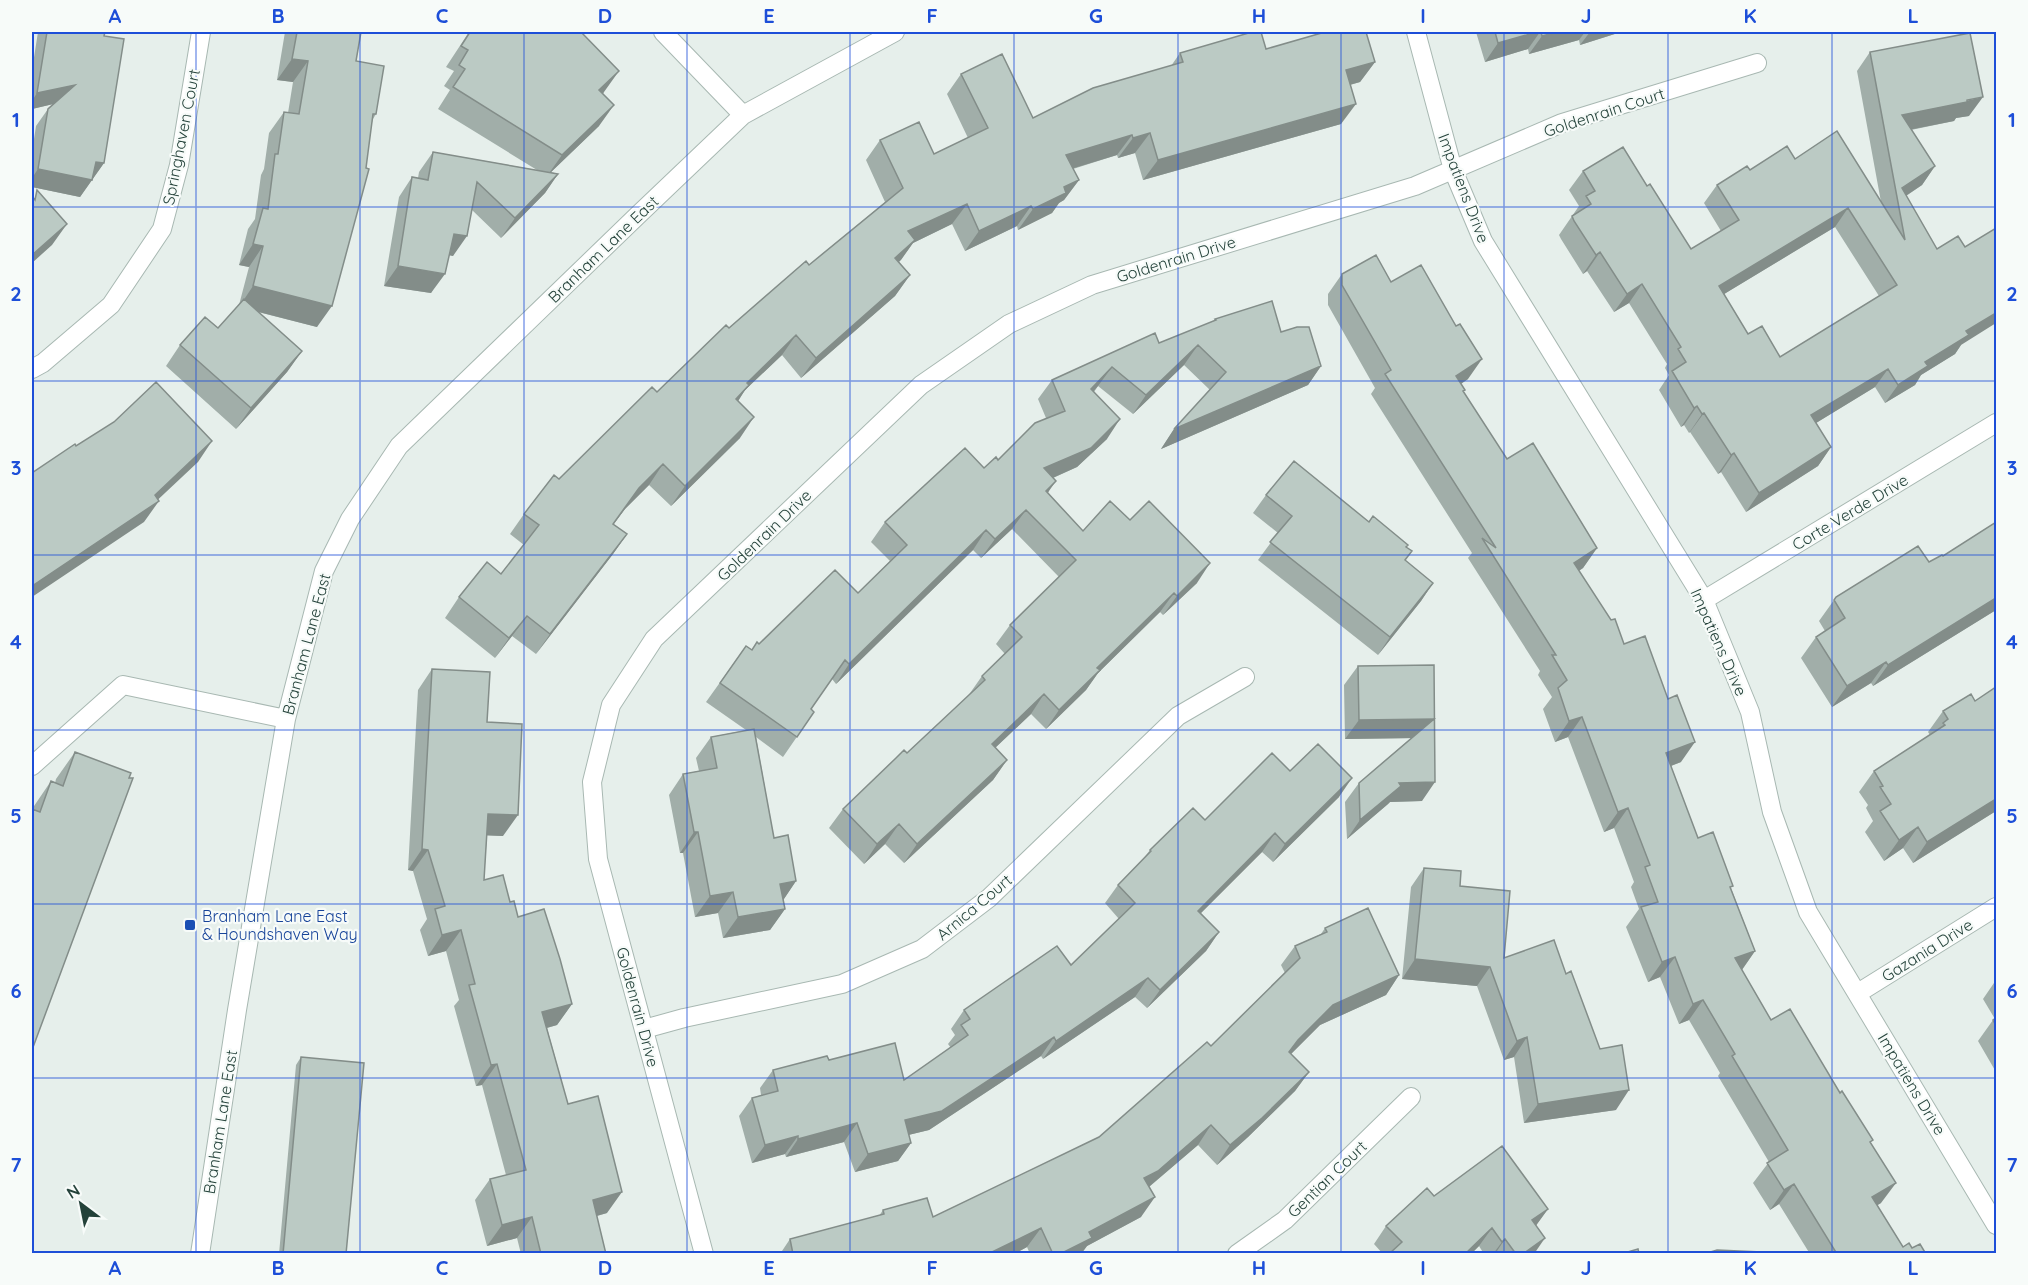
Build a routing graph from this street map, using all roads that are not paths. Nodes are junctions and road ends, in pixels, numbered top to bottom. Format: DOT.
graph roads {
  1 [pos="201,32"];
  2 [pos="663,32"];
  3 [pos="895,32"];
  4 [pos="1416,32"];
  5 [pos="1758,63"];
  6 [pos="743,115"];
  7 [pos="1453,170"];
  8 [pos="32,369"];
  9 [pos="1996,423"];
  10 [pos="1704,600"];
  11 [pos="1245,677"];
  12 [pos="286,719"];
  13 [pos="32,766"];
  14 [pos="1996,908"];
  15 [pos="1858,993"];
  16 [pos="644,1029"];
  17 [pos="1411,1097"];
  18 [pos="1996,1225"];
  19 [pos="200,1254"];
  20 [pos="704,1254"];
  21 [pos="1237,1254"];
  1 -- 8 [label="street, Springhaven Court"];
  2 -- 6 [label="street"];
  3 -- 6 [label="street, Branham Lane East"];
  4 -- 7 [label="street, Impatiens Drive"];
  5 -- 7 [label="street, Goldenrain Court"];
  6 -- 12 [label="street, Branham Lane East"];
  7 -- 10 [label="street, Impatiens Drive"];
  7 -- 16 [label="street, Goldenrain Drive"];
  9 -- 10 [label="street, Corte Verde Drive"];
  10 -- 15 [label="street, Impatiens Drive"];
  11 -- 16 [label="street, Arnica Court"];
  12 -- 13 [label="street"];
  12 -- 19 [label="street, Branham Lane East"];
  14 -- 15 [label="street, Gazania Drive"];
  15 -- 18 [label="street, Impatiens Drive"];
  16 -- 20 [label="street, Goldenrain Drive"];
  17 -- 21 [label="street, Gentian Court"];
}
